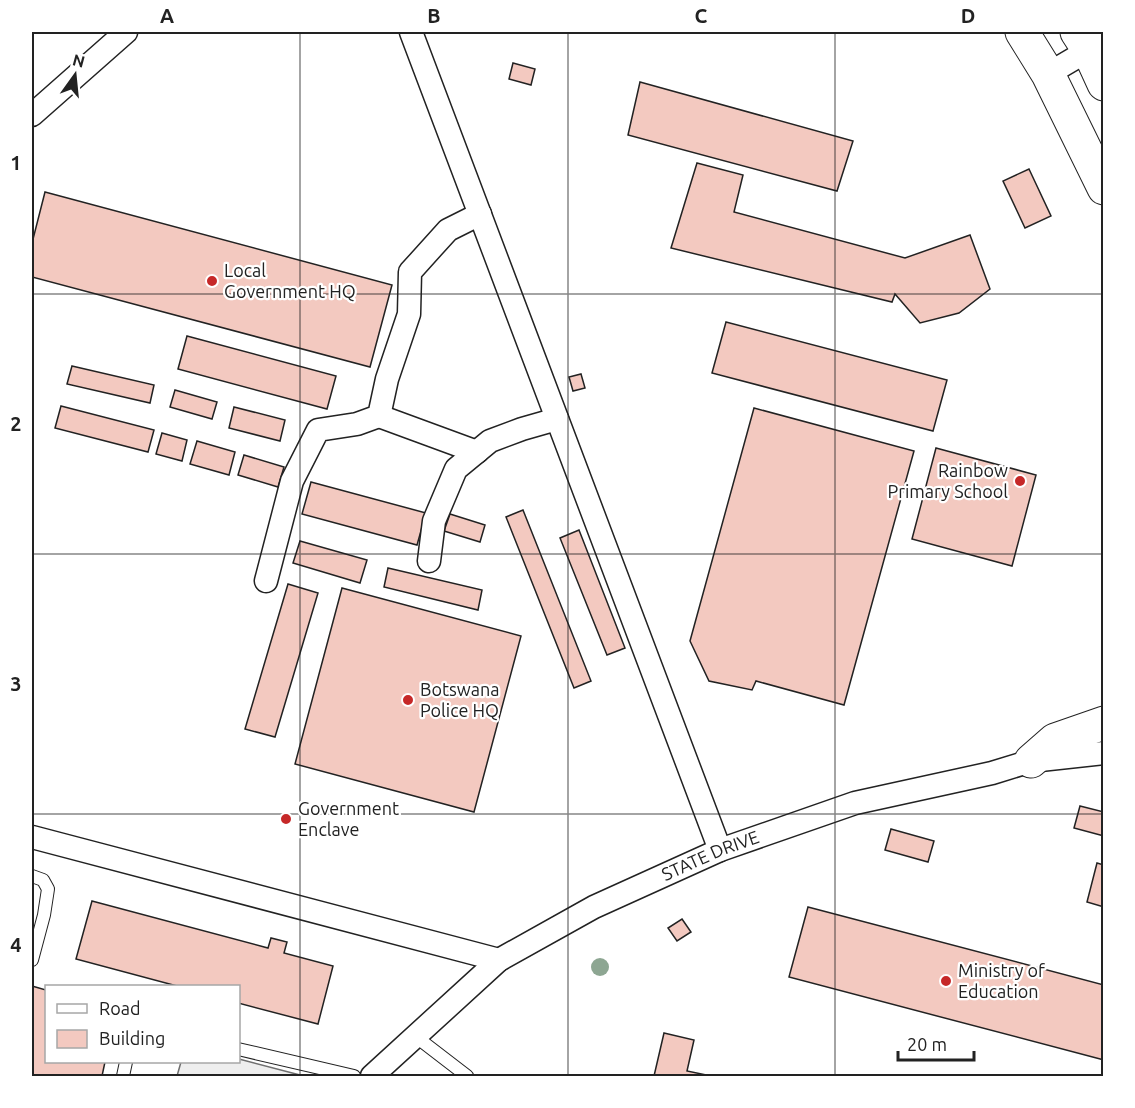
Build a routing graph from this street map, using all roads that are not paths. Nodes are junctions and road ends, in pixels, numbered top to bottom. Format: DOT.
graph roads {
  1 [pos="126,32"];
  2 [pos="411,32"];
  3 [pos="1022,32"];
  4 [pos="1090,40"];
  5 [pos="1048,74"];
  6 [pos="1104,84"];
  7 [pos="32,115"];
  8 [pos="1104,188"];
  9 [pos="480,214"];
  10 [pos="379,416"];
  11 [pos="557,419"];
  12 [pos="477,452"];
  13 [pos="429,561"];
  14 [pos="266,581"];
  15 [pos="1104,723"];
  16 [pos="1104,753"];
  17 [pos="1031,761"];
  18 [pos="32,837"];
  19 [pos="720,850"];
  20 [pos="32,876"];
  21 [pos="32,960"];
  22 [pos="499,960"];
  23 [pos="415,1036"];
  24 [pos="240,1049"];
  25 [pos="354,1077"];
  26 [pos="372,1077"];
  27 [pos="467,1077"];
  1 -- 7 [label="street"];
  2 -- 9 [label="street"];
  3 -- 5 [label="main road"];
  4 -- 5 [label="street"];
  4 -- 6 [label="main road"];
  5 -- 8 [label="main road"];
  9 -- 10 [label="street"];
  9 -- 11 [label="street"];
  10 -- 12 [label="street"];
  10 -- 14 [label="street"];
  11 -- 12 [label="street"];
  11 -- 19 [label="street"];
  12 -- 13 [label="street"];
  15 -- 17 [label="main road"];
  16 -- 17 [label="street, STATE DRIVE"];
  17 -- 19 [label="street, STATE DRIVE"];
  18 -- 22 [label="street"];
  19 -- 22 [label="street, STATE DRIVE"];
  20 -- 21 [label="lane"];
  22 -- 23 [label="street, STATE DRIVE"];
  23 -- 26 [label="street, STATE DRIVE"];
  23 -- 27 [label="lane"];
  24 -- 25 [label="lane"];
}
